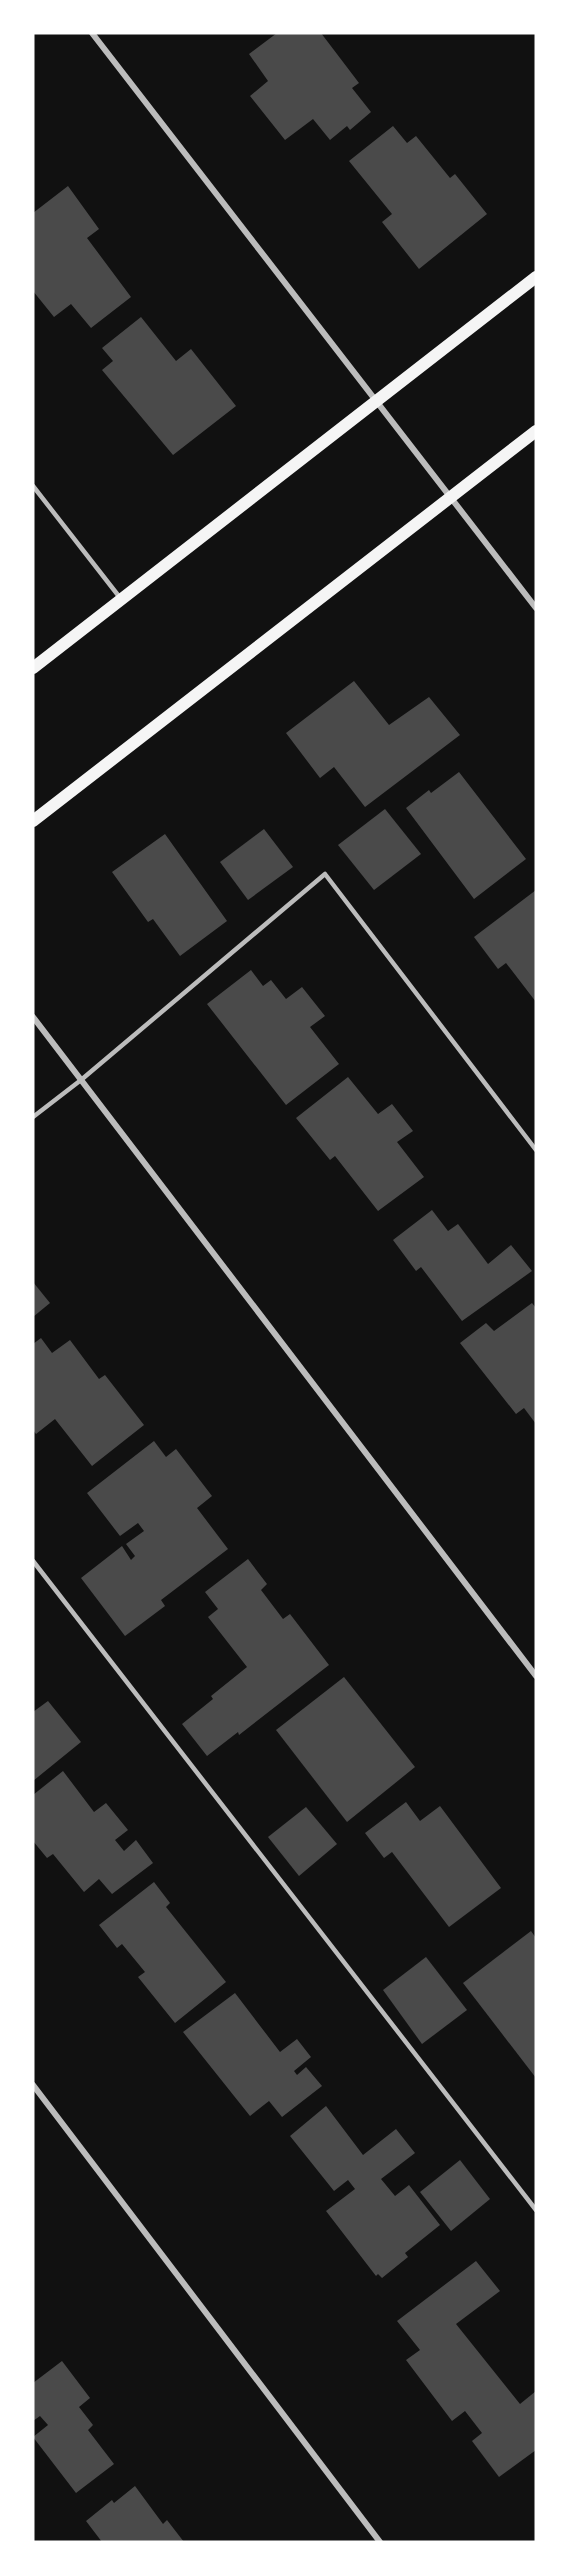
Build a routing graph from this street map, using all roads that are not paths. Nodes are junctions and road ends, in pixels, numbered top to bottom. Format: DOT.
graph roads {
  1 [pos="92,33"];
  2 [pos="536,277"];
  3 [pos="375,401"];
  4 [pos="536,431"];
  5 [pos="33,486"];
  6 [pos="451,497"];
  7 [pos="121,599"];
  8 [pos="536,608"];
  9 [pos="33,668"];
  10 [pos="33,821"];
  11 [pos="33,1017"];
  12 [pos="81,1080"];
  13 [pos="33,1117"];
  14 [pos="536,1150"];
  15 [pos="33,1561"];
  16 [pos="536,1676"];
  17 [pos="33,2085"];
  18 [pos="536,2210"];
  19 [pos="380,2542"];
  1 -- 3 [label="street"];
  2 -- 3 [label="main road"];
  3 -- 6 [label="street"];
  3 -- 7 [label="main road"];
  4 -- 6 [label="main road"];
  5 -- 7 [label="lane"];
  6 -- 8 [label="street"];
  6 -- 10 [label="main road"];
  7 -- 9 [label="main road"];
  11 -- 12 [label="street"];
  12 -- 13 [label="lane"];
  12 -- 14 [label="lane"];
  12 -- 16 [label="street"];
  15 -- 18 [label="lane"];
  17 -- 19 [label="street"];
}
